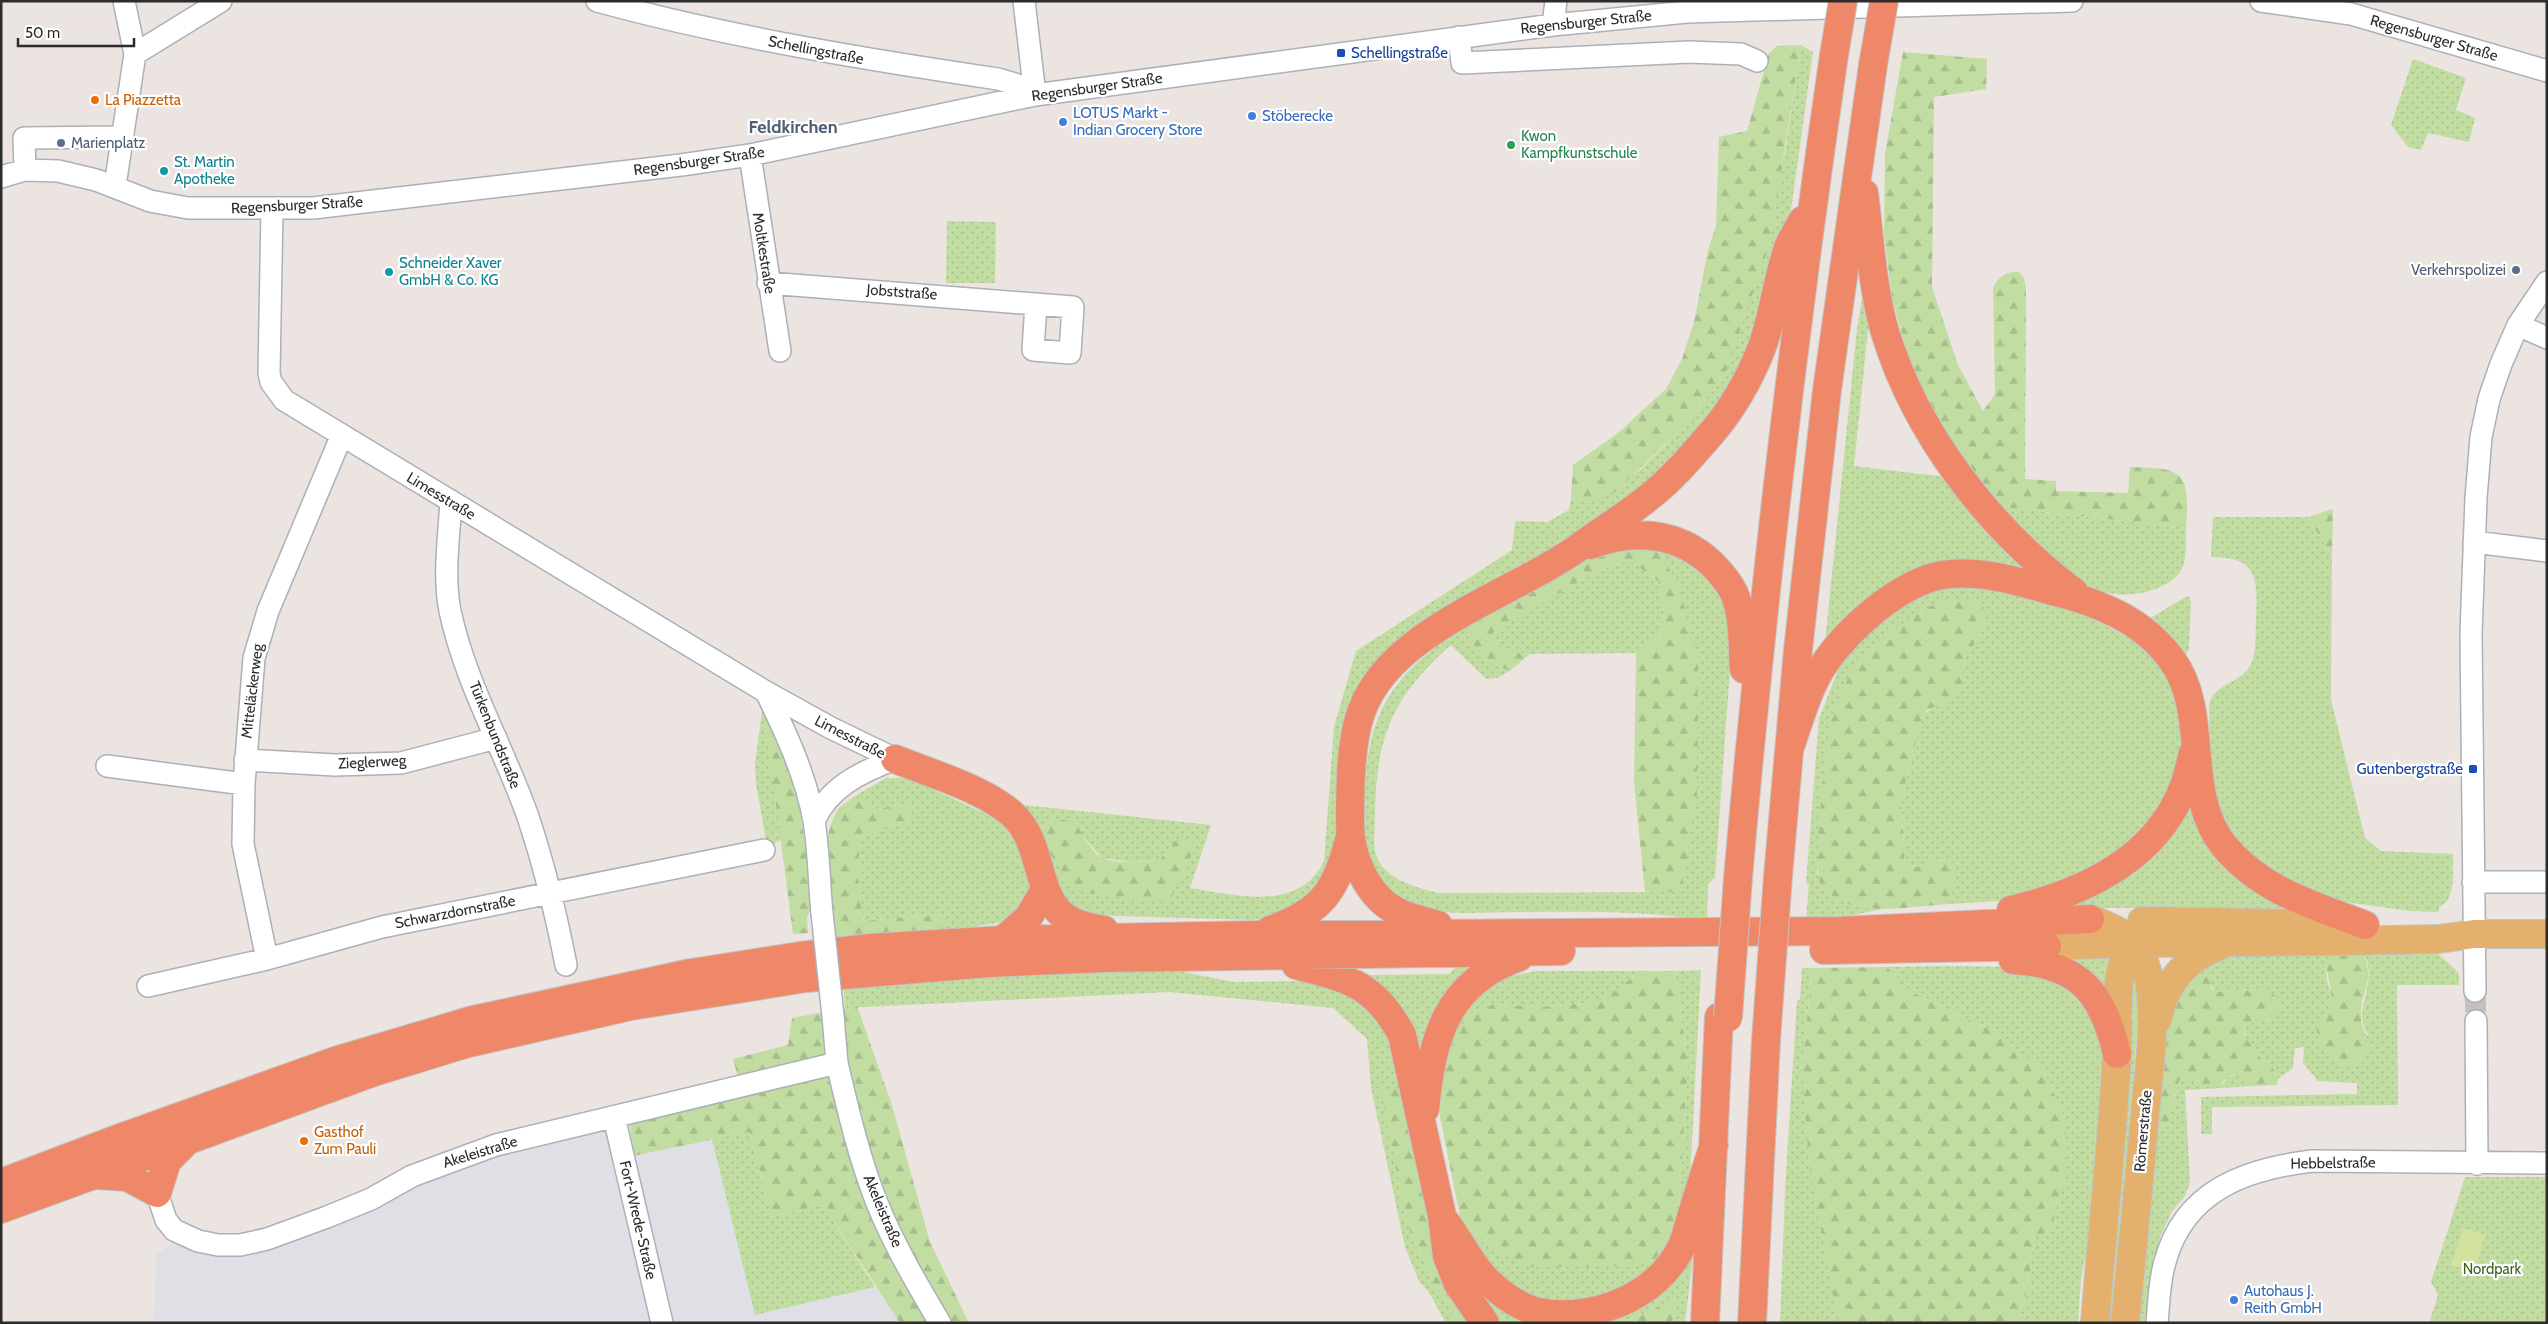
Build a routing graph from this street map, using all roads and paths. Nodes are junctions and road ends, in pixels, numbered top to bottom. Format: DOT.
graph roads {
  1 [pos="124,1"];
  2 [pos="221,1"];
  3 [pos="597,1"];
  4 [pos="1024,1"];
  5 [pos="1556,1"];
  6 [pos="1843,1"];
  7 [pos="1884,1"];
  8 [pos="2072,1"];
  9 [pos="2262,1"];
  10 [pos="1553,24"];
  11 [pos="1460,38"];
  12 [pos="135,54"];
  13 [pos="1757,61"];
  14 [pos="2547,71"];
  15 [pos="1035,95"];
  16 [pos="121,137"];
  17 [pos="750,154"];
  18 [pos="1860,157"];
  19 [pos="1818,168"];
  20 [pos="25,170"];
  21 [pos="1,176"];
  22 [pos="115,186"];
  23 [pos="272,209"];
  24 [pos="1803,220"];
  25 [pos="2547,282"];
  26 [pos="768,283"];
  27 [pos="1036,304"];
  28 [pos="2518,325"];
  29 [pos="2547,338"];
  30 [pos="780,351"];
  31 [pos="341,437"];
  32 [pos="451,501"];
  33 [pos="2474,542"];
  34 [pos="1574,550"];
  35 [pos="2547,550"];
  36 [pos="2083,599"];
  37 [pos="766,692"];
  38 [pos="1745,700"];
  39 [pos="496,738"];
  40 [pos="1790,747"];
  41 [pos="2194,749"];
  42 [pos="895,759"];
  43 [pos="245,760"];
  44 [pos="107,766"];
  45 [pos="244,784"];
  46 [pos="814,821"];
  47 [pos="1350,835"];
  48 [pos="764,850"];
  49 [pos="1734,878"];
  50 [pos="2473,882"];
  51 [pos="2547,882"];
  52 [pos="1045,890"];
  53 [pos="551,893"];
  54 [pos="2090,919"];
  55 [pos="2159,921"];
  56 [pos="2365,925"];
  57 [pos="1903,928"];
  58 [pos="1466,933"];
  59 [pos="2474,934"];
  60 [pos="2547,934"];
  61 [pos="1140,936"];
  62 [pos="1003,940"];
  63 [pos="2133,943"];
  64 [pos="2225,944"];
  65 [pos="1260,946"];
  66 [pos="2047,946"];
  67 [pos="1925,948"];
  68 [pos="1534,952"];
  69 [pos="267,958"];
  70 [pos="566,965"];
  71 [pos="148,986"];
  72 [pos="2475,991"];
  73 [pos="1723,1018"];
  74 [pos="2476,1021"];
  75 [pos="2151,1046"];
  76 [pos="2117,1054"];
  77 [pos="837,1063"];
  78 [pos="614,1117"];
  79 [pos="1424,1131"];
  80 [pos="190,1138"];
  81 [pos="1714,1145"];
  82 [pos="2547,1163"];
  83 [pos="2477,1164"];
  84 [pos="92,1174"];
  85 [pos="1,1183"];
  86 [pos="157,1193"];
  87 [pos="1,1209"];
  88 [pos="1442,1216"];
  89 [pos="662,1323"];
  90 [pos="940,1323"];
  91 [pos="1485,1323"];
  92 [pos="1705,1323"];
  93 [pos="1711,1323"];
  94 [pos="1752,1323"];
  95 [pos="2095,1323"];
  96 [pos="2125,1323"];
  97 [pos="2157,1323"];
  1 -- 12 [label="street"];
  2 -- 12 [label="street"];
  3 -- 15 [label="street, Schellingstraße"];
  4 -- 15 [label="street"];
  5 -- 10 [label="street"];
  6 -- 19 [label="highway, bridge"];
  7 -- 18 [label="highway, bridge"];
  8 -- 10 [label="street, Regensburger Straße"];
  9 -- 14 [label="street, Regensburger Straße"];
  10 -- 11 [label="street, Regensburger Straße"];
  11 -- 13 [label="street, Regensburger Straße"];
  11 -- 15 [label="street, Regensburger Straße"];
  12 -- 16 [label="street"];
  15 -- 17 [label="street, Regensburger Straße"];
  16 -- 20 [label="street"];
  16 -- 22 [label="street"];
  17 -- 23 [label="street, Regensburger Straße"];
  17 -- 26 [label="street, Moltkestraße"];
  18 -- 36 [label="highway"];
  18 -- 40 [label="highway"];
  19 -- 24 [label="highway"];
  19 -- 49 [label="highway"];
  20 -- 21 [label="street"];
  20 -- 22 [label="street"];
  22 -- 23 [label="street, Regensburger Straße"];
  23 -- 31 [label="street, Limesstraße"];
  24 -- 34 [label="highway"];
  24 -- 38 [label="highway"];
  25 -- 28 [label="street"];
  26 -- 27 [label="street, Jobststraße"];
  26 -- 30 [label="street, Moltkestraße"];
  28 -- 29 [label="street"];
  28 -- 33 [label="street"];
  31 -- 32 [label="street, Limesstraße"];
  31 -- 43 [label="street, Mitteläckerweg"];
  32 -- 37 [label="street, Limesstraße"];
  32 -- 39 [label="street, Türkenbundstraße"];
  33 -- 35 [label="street"];
  33 -- 50 [label="street"];
  34 -- 38 [label="highway"];
  34 -- 47 [label="highway"];
  36 -- 40 [label="highway"];
  36 -- 41 [label="highway"];
  37 -- 42 [label="street, Limesstraße"];
  37 -- 46 [label="street"];
  38 -- 49 [label="highway"];
  39 -- 43 [label="street, Zieglerweg"];
  39 -- 53 [label="street, Türkenbundstraße"];
  40 -- 94 [label="highway, bridge"];
  41 -- 56 [label="highway"];
  41 -- 57 [label="highway"];
  42 -- 46 [label="street, Limesstraße"];
  42 -- 52 [label="highway"];
  43 -- 45 [label="street, Mitteläckerweg"];
  44 -- 45 [label="street"];
  45 -- 69 [label="street, Mitteläckerweg"];
  46 -- 77 [label="street, Akeleistraße, bridge"];
  47 -- 58 [label="highway"];
  47 -- 65 [label="highway"];
  48 -- 53 [label="street, Schwarzdornstraße"];
  49 -- 73 [label="highway, bridge"];
  50 -- 51 [label="street"];
  50 -- 59 [label="street"];
  52 -- 61 [label="highway"];
  52 -- 62 [label="highway"];
  53 -- 69 [label="street, Schwarzdornstraße"];
  53 -- 70 [label="street, Türkenbundstraße"];
  54 -- 55 [label="main road"];
  54 -- 57 [label="highway"];
  54 -- 63 [label="main road, Römerstraße"];
  55 -- 56 [label="main road"];
  55 -- 63 [label="main road"];
  56 -- 59 [label="main road"];
  57 -- 58 [label="highway"];
  58 -- 65 [label="highway"];
  59 -- 60 [label="main road"];
  59 -- 64 [label="main road"];
  59 -- 72 [label="street"];
  61 -- 62 [label="highway"];
  61 -- 65 [label="highway"];
  62 -- 85 [label="highway"];
  63 -- 64 [label="main road"];
  63 -- 66 [label="main road"];
  63 -- 75 [label="main road, Römerstraße"];
  63 -- 76 [label="main road"];
  64 -- 75 [label="main road"];
  65 -- 68 [label="highway"];
  65 -- 79 [label="highway"];
  65 -- 80 [label="highway"];
  66 -- 67 [label="highway"];
  67 -- 68 [label="highway"];
  67 -- 76 [label="highway"];
  68 -- 79 [label="highway"];
  69 -- 71 [label="street, Schwarzdornstraße"];
  73 -- 81 [label="highway"];
  73 -- 93 [label="highway"];
  74 -- 83 [label="street"];
  75 -- 96 [label="main road, Römerstraße"];
  76 -- 95 [label="main road"];
  77 -- 78 [label="street, Akeleistraße"];
  77 -- 90 [label="street, Akeleistraße"];
  78 -- 86 [label="street, Akeleistraße"];
  78 -- 89 [label="street, Fort-Wrede-Straße"];
  79 -- 88 [label="highway"];
  80 -- 84 [label="highway"];
  80 -- 86 [label="highway"];
  81 -- 88 [label="highway"];
  81 -- 92 [label="highway"];
  82 -- 83 [label="street, Hebbelstraße"];
  83 -- 97 [label="street, Hebbelstraße"];
  84 -- 86 [label="highway"];
  84 -- 87 [label="highway"];
  88 -- 91 [label="highway"];
}
